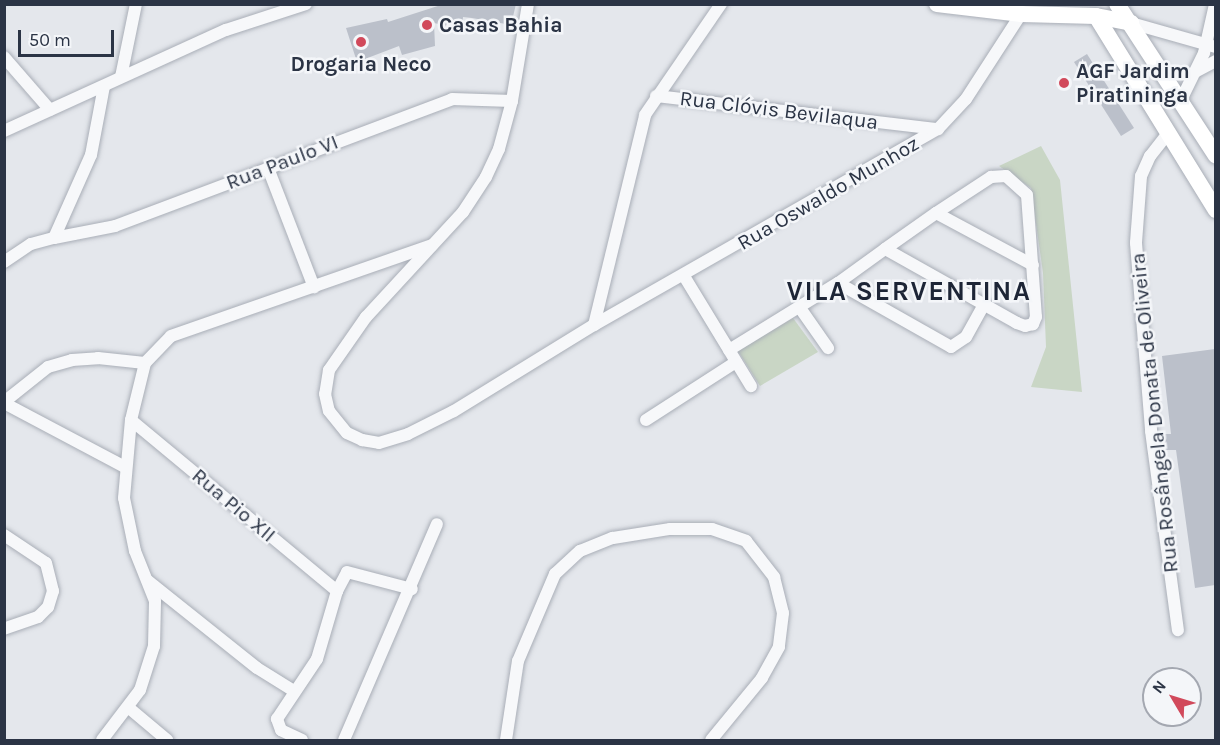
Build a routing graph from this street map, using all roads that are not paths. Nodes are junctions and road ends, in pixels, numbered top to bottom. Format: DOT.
graph roads {
  1 [pos="136,4"];
  2 [pos="306,4"];
  3 [pos="528,4"];
  4 [pos="721,4"];
  5 [pos="937,4"];
  6 [pos="1117,4"];
  7 [pos="1215,4"];
  8 [pos="1045,8"];
  9 [pos="1021,14"];
  10 [pos="1096,16"];
  11 [pos="1131,23"];
  12 [pos="1211,46"];
  13 [pos="4,57"];
  14 [pos="1215,61"];
  15 [pos="1195,72"];
  16 [pos="121,77"];
  17 [pos="104,86"];
  18 [pos="656,96"];
  19 [pos="1181,100"];
  20 [pos="512,101"];
  21 [pos="50,110"];
  22 [pos="938,129"];
  23 [pos="4,131"];
  24 [pos="1169,132"];
  25 [pos="1201,132"];
  26 [pos="1215,142"];
  27 [pos="1215,156"];
  28 [pos="268,168"];
  29 [pos="1215,210"];
  30 [pos="936,213"];
  31 [pos="54,238"];
  32 [pos="436,244"];
  33 [pos="885,249"];
  34 [pos="4,262"];
  35 [pos="1033,266"];
  36 [pos="684,276"];
  37 [pos="838,283"];
  38 [pos="314,287"];
  39 [pos="984,305"];
  40 [pos="800,308"];
  41 [pos="594,325"];
  42 [pos="828,348"];
  43 [pos="729,350"];
  44 [pos="736,362"];
  45 [pos="145,363"];
  46 [pos="751,386"];
  47 [pos="4,402"];
  48 [pos="131,420"];
  49 [pos="646,420"];
  50 [pos="125,466"];
  51 [pos="437,524"];
  52 [pos="4,535"];
  53 [pos="147,580"];
  54 [pos="412,589"];
  55 [pos="337,591"];
  56 [pos="4,628"];
  57 [pos="1178,630"];
  58 [pos="294,691"];
  59 [pos="129,708"];
  60 [pos="102,741"];
  61 [pos="167,741"];
  62 [pos="302,741"];
  63 [pos="345,741"];
  64 [pos="506,741"];
  65 [pos="711,741"];
  1 -- 16 [label="street"];
  2 -- 16 [label="street"];
  3 -- 20 [label="street, Rua Oswaldo Munhoz"];
  4 -- 18 [label="street"];
  5 -- 9 [label="main road"];
  6 -- 11 [label="main road"];
  7 -- 12 [label="street"];
  8 -- 9 [label="main road"];
  8 -- 10 [label="main road"];
  9 -- 22 [label="street, Rua Oswaldo Munhoz"];
  10 -- 11 [label="main road"];
  10 -- 24 [label="main road"];
  11 -- 12 [label="street"];
  11 -- 19 [label="main road"];
  12 -- 15 [label="street"];
  13 -- 21 [label="street"];
  14 -- 15 [label="street"];
  15 -- 19 [label="street"];
  16 -- 17 [label="street"];
  17 -- 21 [label="street"];
  17 -- 31 [label="street"];
  18 -- 22 [label="street, Rua Clóvis Bevilaqua"];
  18 -- 41 [label="street"];
  19 -- 25 [label="main road"];
  20 -- 28 [label="street, Rua Paulo VI"];
  20 -- 32 [label="street, Rua Oswaldo Munhoz"];
  21 -- 23 [label="street"];
  22 -- 36 [label="street, Rua Oswaldo Munhoz"];
  24 -- 29 [label="main road"];
  24 -- 57 [label="street, Rua Rosângela Donata de Oliveira"];
  25 -- 26 [label="street"];
  25 -- 27 [label="main road"];
  28 -- 31 [label="street, Rua Paulo VI"];
  28 -- 38 [label="street"];
  30 -- 33 [label="street"];
  30 -- 35 [label="street"];
  30 -- 35 [label="street"];
  31 -- 34 [label="street, Rua Paulo VI"];
  32 -- 38 [label="street"];
  32 -- 41 [label="street, Rua Oswaldo Munhoz"];
  33 -- 37 [label="street"];
  33 -- 39 [label="street"];
  35 -- 39 [label="street"];
  36 -- 41 [label="street, Rua Oswaldo Munhoz"];
  36 -- 43 [label="street"];
  37 -- 39 [label="street"];
  37 -- 40 [label="street"];
  38 -- 45 [label="street"];
  40 -- 42 [label="street"];
  40 -- 43 [label="street"];
  43 -- 44 [label="street"];
  44 -- 46 [label="street"];
  44 -- 49 [label="street"];
  45 -- 47 [label="street"];
  45 -- 48 [label="street"];
  47 -- 50 [label="street"];
  48 -- 50 [label="street"];
  48 -- 55 [label="street, Rua Pio XII"];
  50 -- 53 [label="street"];
  51 -- 54 [label="street"];
  52 -- 56 [label="street"];
  53 -- 58 [label="street"];
  53 -- 59 [label="street"];
  54 -- 55 [label="street"];
  54 -- 63 [label="street"];
  55 -- 58 [label="street"];
  58 -- 62 [label="street"];
  59 -- 60 [label="street"];
  59 -- 61 [label="street"];
  64 -- 65 [label="street"];
}
